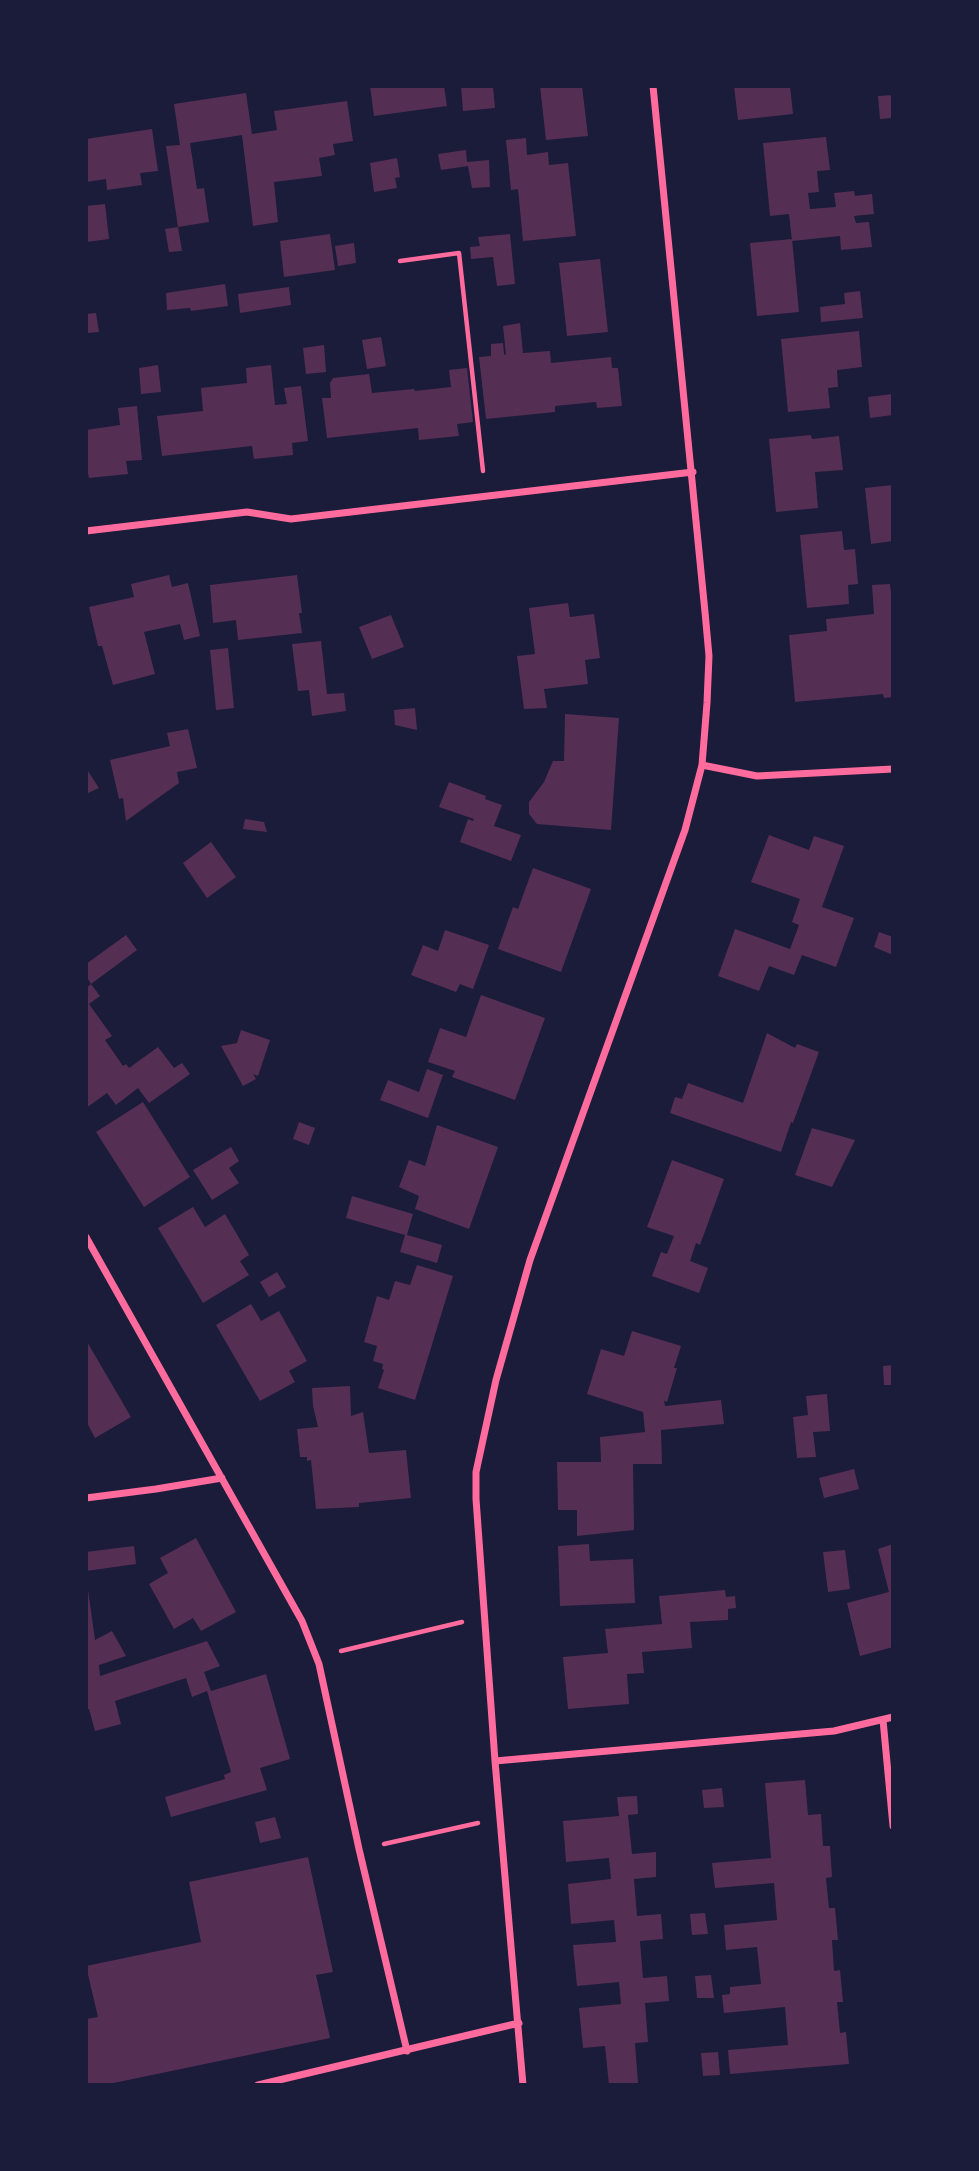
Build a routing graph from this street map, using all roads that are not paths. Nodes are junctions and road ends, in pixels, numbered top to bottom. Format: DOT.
graph roads {
  1 [pos="653,86"];
  2 [pos="693,472"];
  3 [pos="86,531"];
  4 [pos="702,765"];
  5 [pos="893,769"];
  6 [pos="86,1237"];
  7 [pos="222,1478"];
  8 [pos="86,1498"];
  9 [pos="893,1717"];
  10 [pos="883,1720"];
  11 [pos="495,1761"];
  12 [pos="893,1826"];
  13 [pos="519,2023"];
  14 [pos="407,2051"];
  15 [pos="258,2085"];
  16 [pos="523,2085"];
  1 -- 2 [label="street"];
  2 -- 3 [label="street"];
  2 -- 4 [label="street"];
  4 -- 5 [label="street"];
  4 -- 11 [label="street"];
  6 -- 7 [label="street"];
  7 -- 8 [label="street"];
  7 -- 14 [label="street"];
  9 -- 10 [label="street"];
  10 -- 11 [label="street"];
  10 -- 12 [label="street"];
  11 -- 13 [label="street"];
  13 -- 14 [label="street"];
  13 -- 16 [label="street"];
  14 -- 15 [label="street"];
}
